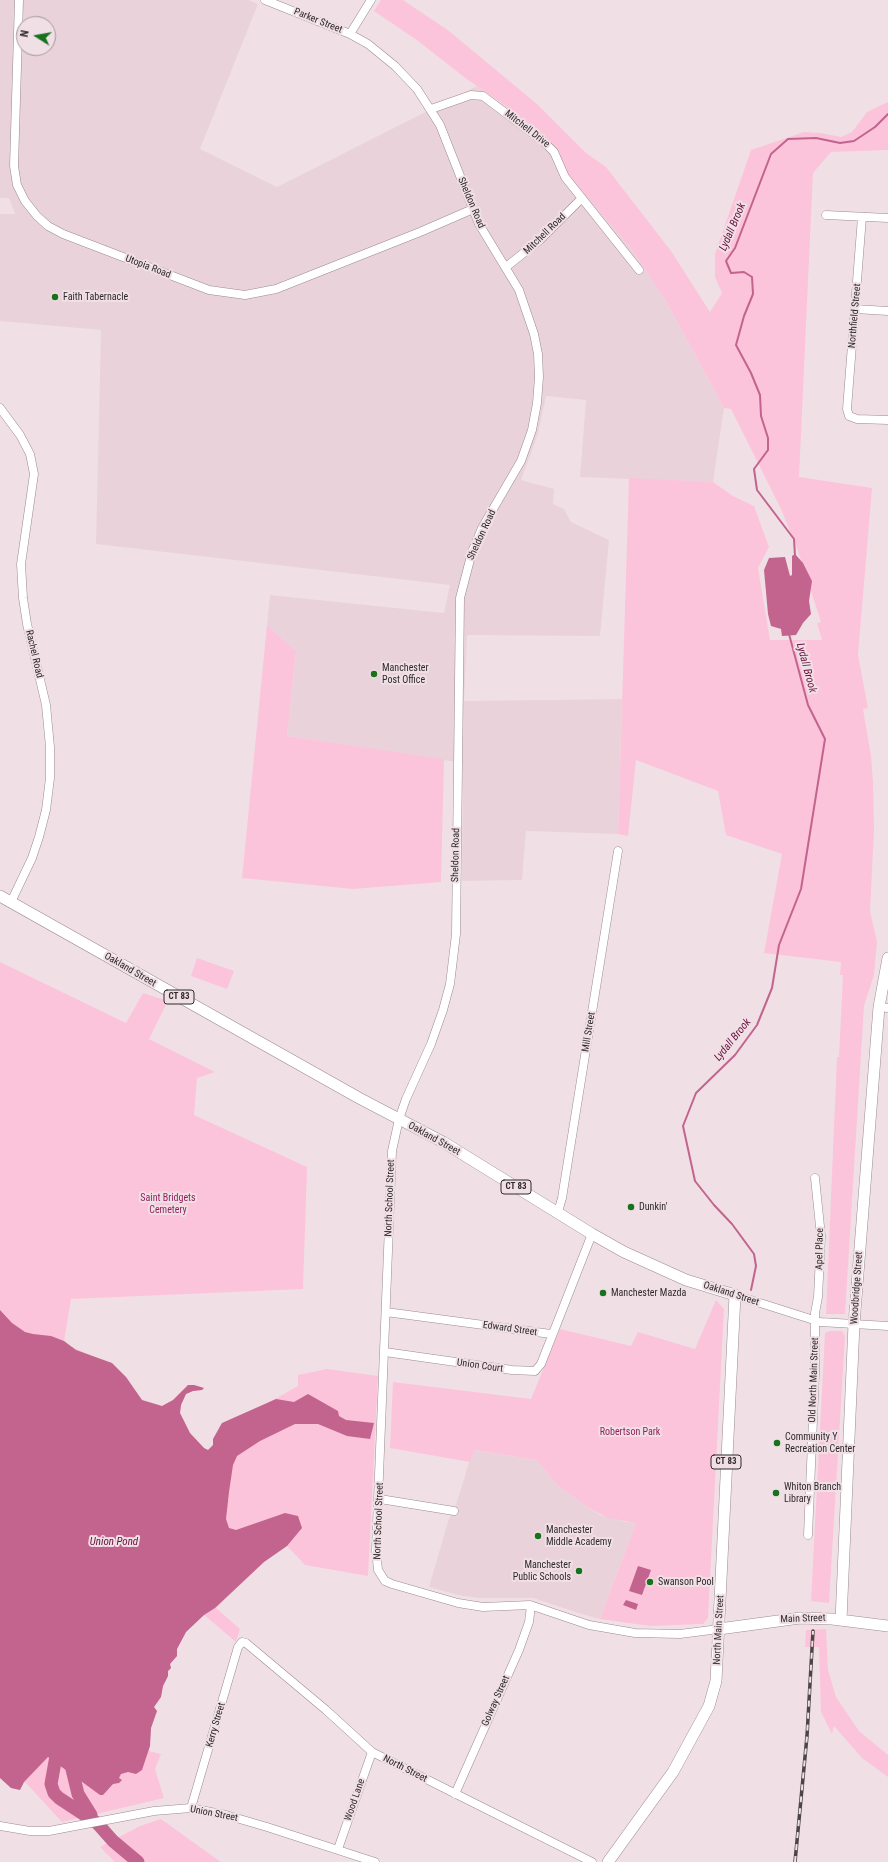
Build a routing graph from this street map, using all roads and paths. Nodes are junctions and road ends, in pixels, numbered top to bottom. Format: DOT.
graph roads {
  1 [pos="19,0"];
  2 [pos="265,0"];
  3 [pos="371,0"];
  4 [pos="350,34"];
  5 [pos="431,109"];
  6 [pos="582,198"];
  7 [pos="473,209"];
  8 [pos="826,215"];
  9 [pos="862,217"];
  10 [pos="888,218"];
  11 [pos="506,267"];
  12 [pos="639,270"];
  13 [pos="855,309"];
  14 [pos="888,311"];
  15 [pos="0,408"];
  16 [pos="888,420"];
  17 [pos="618,851"];
  18 [pos="0,896"];
  19 [pos="11,902"];
  20 [pos="888,958"];
  21 [pos="883,1007"];
  22 [pos="399,1119"];
  23 [pos="815,1178"];
  24 [pos="558,1212"];
  25 [pos="592,1234"];
  26 [pos="735,1295"];
  27 [pos="386,1312"];
  28 [pos="815,1321"];
  29 [pos="854,1324"];
  30 [pos="888,1326"];
  31 [pos="551,1334"];
  32 [pos="385,1352"];
  33 [pos="380,1499"];
  34 [pos="454,1511"];
  35 [pos="808,1535"];
  36 [pos="531,1606"];
  37 [pos="841,1620"];
  38 [pos="888,1626"];
  39 [pos="719,1629"];
  40 [pos="242,1642"];
  41 [pos="372,1752"];
  42 [pos="455,1794"];
  43 [pos="192,1808"];
  44 [pos="0,1826"];
  45 [pos="338,1849"];
  46 [pos="375,1862"];
  47 [pos="592,1862"];
  48 [pos="608,1862"];
  1 -- 7 [label="street, Utopia Road"];
  2 -- 4 [label="street, Parker Street"];
  3 -- 4 [label="street"];
  4 -- 5 [label="street, Sheldon Road"];
  5 -- 6 [label="street, Mitchell Drive"];
  5 -- 7 [label="street, Sheldon Road"];
  6 -- 11 [label="street, Mitchell Road"];
  6 -- 12 [label="street, Mitchell Drive"];
  7 -- 11 [label="street, Sheldon Road"];
  8 -- 9 [label="street"];
  9 -- 10 [label="street"];
  9 -- 13 [label="street, Northfield Street"];
  11 -- 22 [label="street, Sheldon Road"];
  13 -- 14 [label="street"];
  13 -- 16 [label="street, Northfield Street"];
  15 -- 19 [label="street, Rachel Road"];
  17 -- 24 [label="street, Mill Street"];
  18 -- 19 [label="main road, Oakland Street / CT 83"];
  19 -- 22 [label="main road, Oakland Street / CT 83"];
  20 -- 21 [label="main road, Woodbridge Street"];
  21 -- 29 [label="main road, Woodbridge Street"];
  22 -- 24 [label="main road, Oakland Street / CT 83"];
  22 -- 27 [label="street, North School Street"];
  23 -- 28 [label="street, Apel Place"];
  24 -- 25 [label="main road, Oakland Street / CT 83"];
  25 -- 26 [label="main road, Oakland Street / CT 83"];
  25 -- 31 [label="street, Edward Street"];
  26 -- 28 [label="street, Oakland Street"];
  26 -- 39 [label="main road, North Main Street / CT 83"];
  27 -- 31 [label="street, Edward Street"];
  27 -- 32 [label="street, North School Street"];
  28 -- 29 [label="street, Oakland Street"];
  28 -- 35 [label="street, Old North Main Street"];
  29 -- 30 [label="street, Oakland Street"];
  29 -- 37 [label="main road, Woodbridge Street"];
  31 -- 32 [label="street, Union Court"];
  32 -- 33 [label="street, North School Street"];
  33 -- 34 [label="street"];
  33 -- 36 [label="street, North School Street"];
  36 -- 39 [label="street, North School Street"];
  36 -- 42 [label="street, Golway Street"];
  37 -- 38 [label="main road, Main Street"];
  37 -- 39 [label="main road, Main Street"];
  39 -- 48 [label="main road, North Main Street"];
  40 -- 41 [label="street, North Street"];
  40 -- 43 [label="street, Kerry Street"];
  41 -- 42 [label="street, North Street"];
  41 -- 45 [label="street, Wood Lane"];
  42 -- 47 [label="street, North Street"];
  43 -- 44 [label="street, Union Street"];
  43 -- 45 [label="street, Union Street"];
  45 -- 46 [label="street, Union Street"];
}
